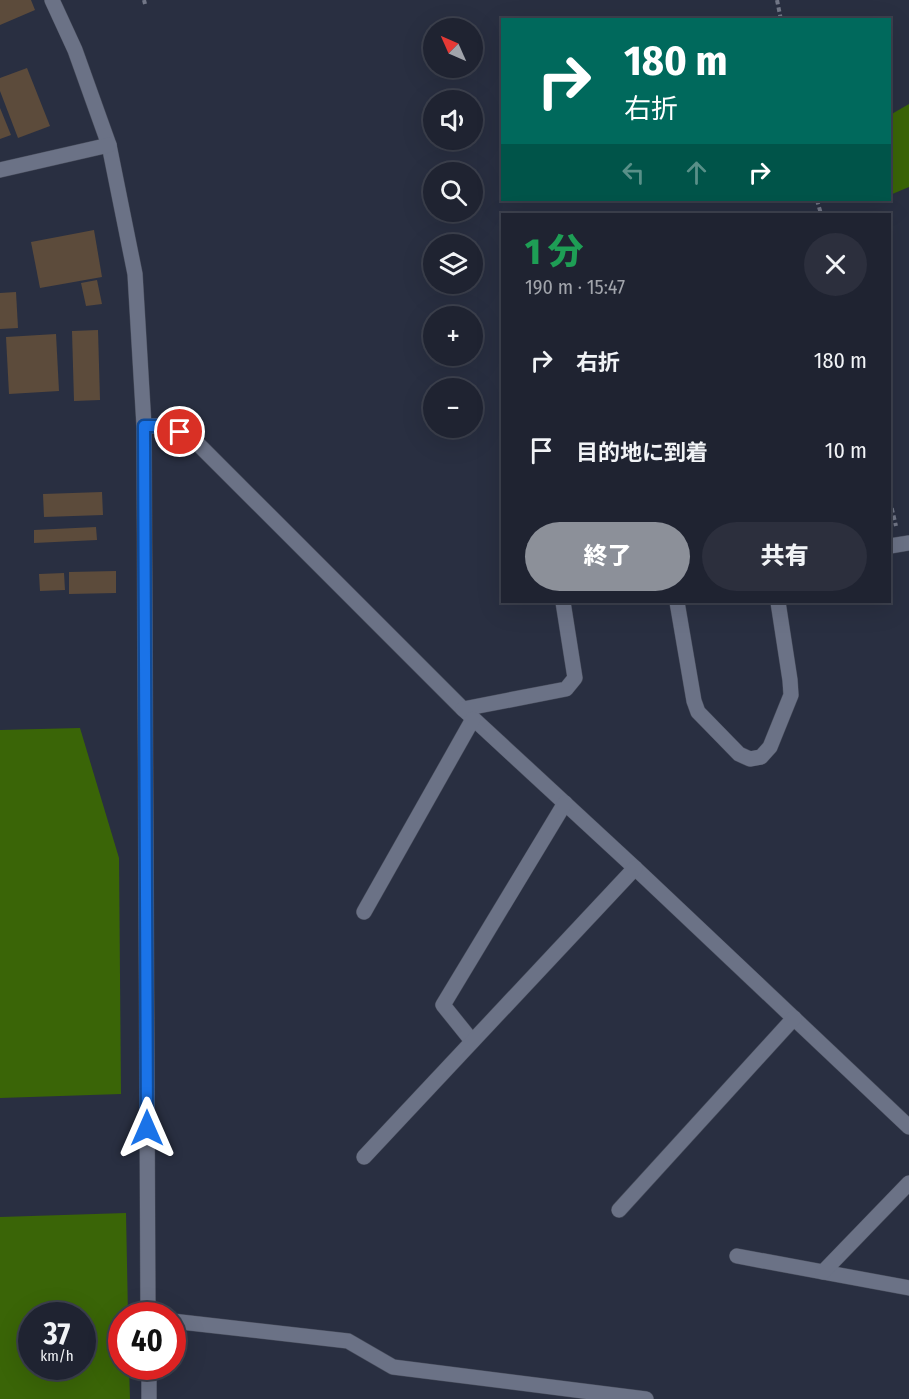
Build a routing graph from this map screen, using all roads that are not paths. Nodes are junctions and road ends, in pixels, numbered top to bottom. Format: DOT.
graph roads {
  1 [pos="52,0"];
  2 [pos="109,145"];
  3 [pos="0,170"];
  4 [pos="144,426"];
  5 [pos="909,543"];
  6 [pos="891,546"];
  7 [pos="563,603"];
  8 [pos="677,603"];
  9 [pos="778,603"];
  10 [pos="468,714"];
  11 [pos="565,804"];
  12 [pos="635,868"];
  13 [pos="364,912"];
  14 [pos="794,1018"];
  15 [pos="472,1041"];
  16 [pos="909,1127"];
  17 [pos="364,1157"];
  18 [pos="909,1183"];
  19 [pos="619,1210"];
  20 [pos="738,1256"];
  21 [pos="823,1272"];
  22 [pos="909,1288"];
  23 [pos="148,1302"];
  24 [pos="186,1323"];
  25 [pos="149,1380"];
  26 [pos="149,1399"];
  27 [pos="646,1399"];
  1 -- 2 [label="street"];
  2 -- 3 [label="street"];
  2 -- 4 [label="street"];
  4 -- 10 [label="street"];
  4 -- 23 [label="street"];
  5 -- 6 [label="street"];
  7 -- 10 [label="street"];
  8 -- 9 [label="street"];
  10 -- 11 [label="street"];
  10 -- 13 [label="street"];
  11 -- 12 [label="street"];
  11 -- 15 [label="street"];
  12 -- 14 [label="street"];
  12 -- 15 [label="street"];
  14 -- 16 [label="street"];
  14 -- 19 [label="street"];
  15 -- 17 [label="street"];
  18 -- 21 [label="street"];
  20 -- 21 [label="street"];
  21 -- 22 [label="street"];
  24 -- 27 [label="street"];
  25 -- 26 [label="street"];
}
